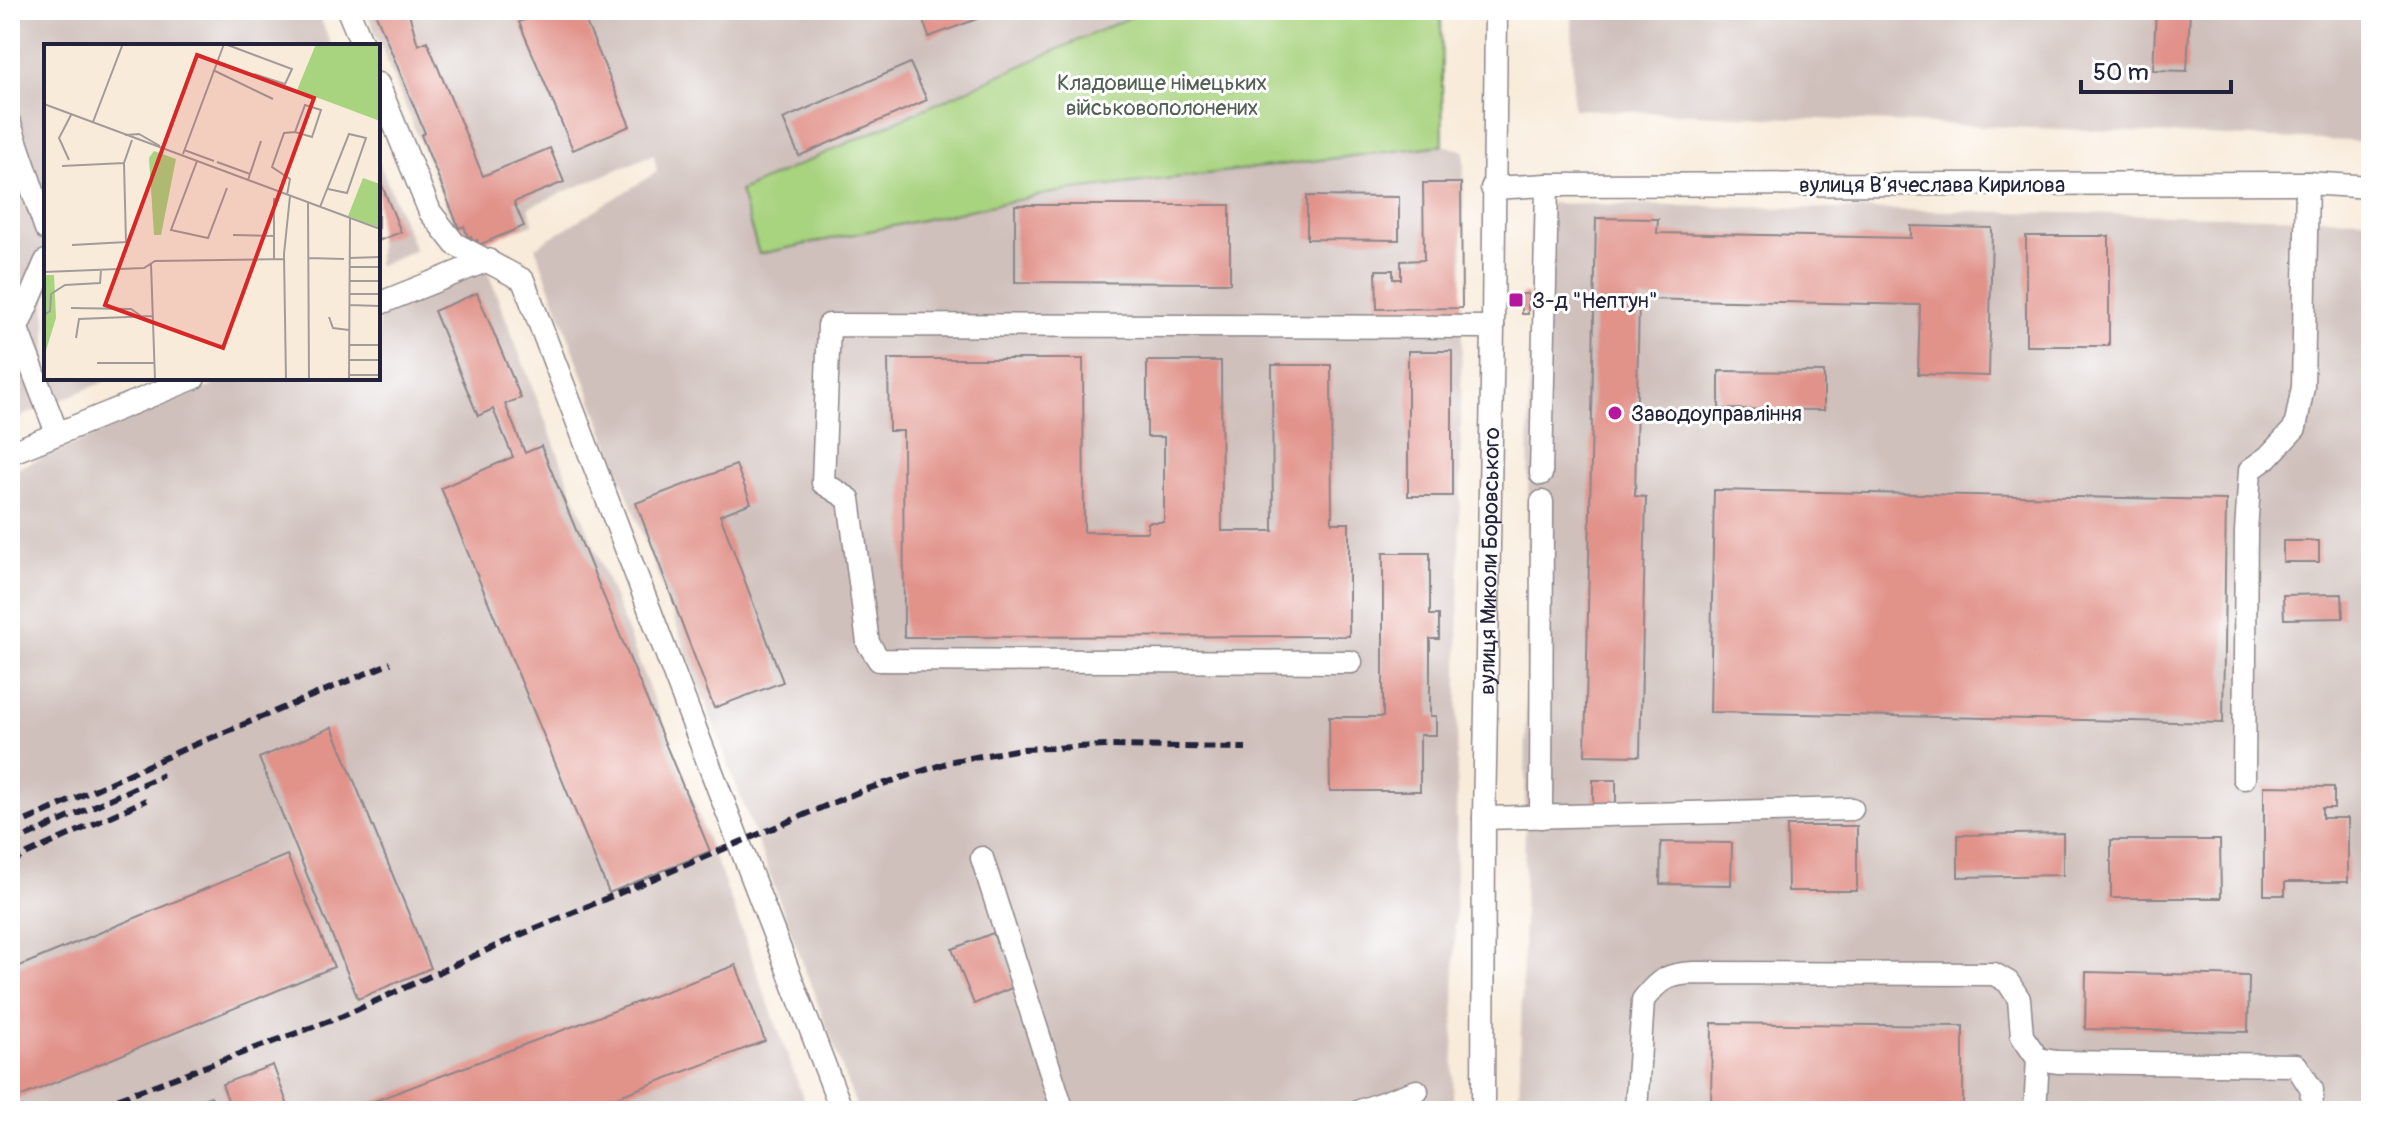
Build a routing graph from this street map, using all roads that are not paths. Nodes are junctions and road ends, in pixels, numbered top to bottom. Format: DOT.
graph roads {
  1 [pos="348,10"];
  2 [pos="1496,10"];
  3 [pos="362,44"];
  4 [pos="380,89"];
  5 [pos="10,124"];
  6 [pos="2307,183"];
  7 [pos="1547,185"];
  8 [pos="2371,187"];
  9 [pos="1492,188"];
  10 [pos="44,223"];
  11 [pos="488,260"];
  12 [pos="44,265"];
  13 [pos="380,303"];
  14 [pos="14,319"];
  15 [pos="1493,327"];
  16 [pos="189,380"];
  17 [pos="57,433"];
  18 [pos="10,453"];
  19 [pos="1541,474"];
  20 [pos="1542,502"];
  21 [pos="1351,662"];
  22 [pos="2244,778"];
  23 [pos="1852,809"];
  24 [pos="1541,817"];
  25 [pos="1484,818"];
  26 [pos="982,858"];
  27 [pos="2038,1059"];
  28 [pos="1417,1091"];
  29 [pos="842,1111"];
  30 [pos="1063,1111"];
  31 [pos="1360,1111"];
  32 [pos="1483,1111"];
  33 [pos="1636,1111"];
  34 [pos="2035,1111"];
  35 [pos="2311,1111"];
  1 -- 3 [label="street"];
  2 -- 9 [label="street, вулиця Миколи Боровського"];
  4 -- 11 [label="street"];
  5 -- 10 [label="street"];
  6 -- 7 [label="street, вулиця Вʼячеслава Кирилова"];
  6 -- 8 [label="street, вулиця Вʼячеслава Кирилова"];
  6 -- 22 [label="street"];
  7 -- 9 [label="street, вулиця Вʼячеслава Кирилова"];
  7 -- 19 [label="street"];
  9 -- 15 [label="street, вулиця Миколи Боровського"];
  11 -- 13 [label="street"];
  11 -- 29 [label="street"];
  12 -- 14 [label="street"];
  14 -- 17 [label="street"];
  15 -- 21 [label="street"];
  15 -- 25 [label="street, вулиця Миколи Боровського"];
  16 -- 17 [label="street"];
  17 -- 18 [label="street"];
  20 -- 24 [label="street"];
  23 -- 24 [label="street"];
  24 -- 25 [label="street"];
  25 -- 32 [label="street, вулиця Миколи Боровського"];
  26 -- 30 [label="street"];
  27 -- 33 [label="street"];
  27 -- 34 [label="street"];
  27 -- 35 [label="street"];
  28 -- 31 [label="street"];
}
